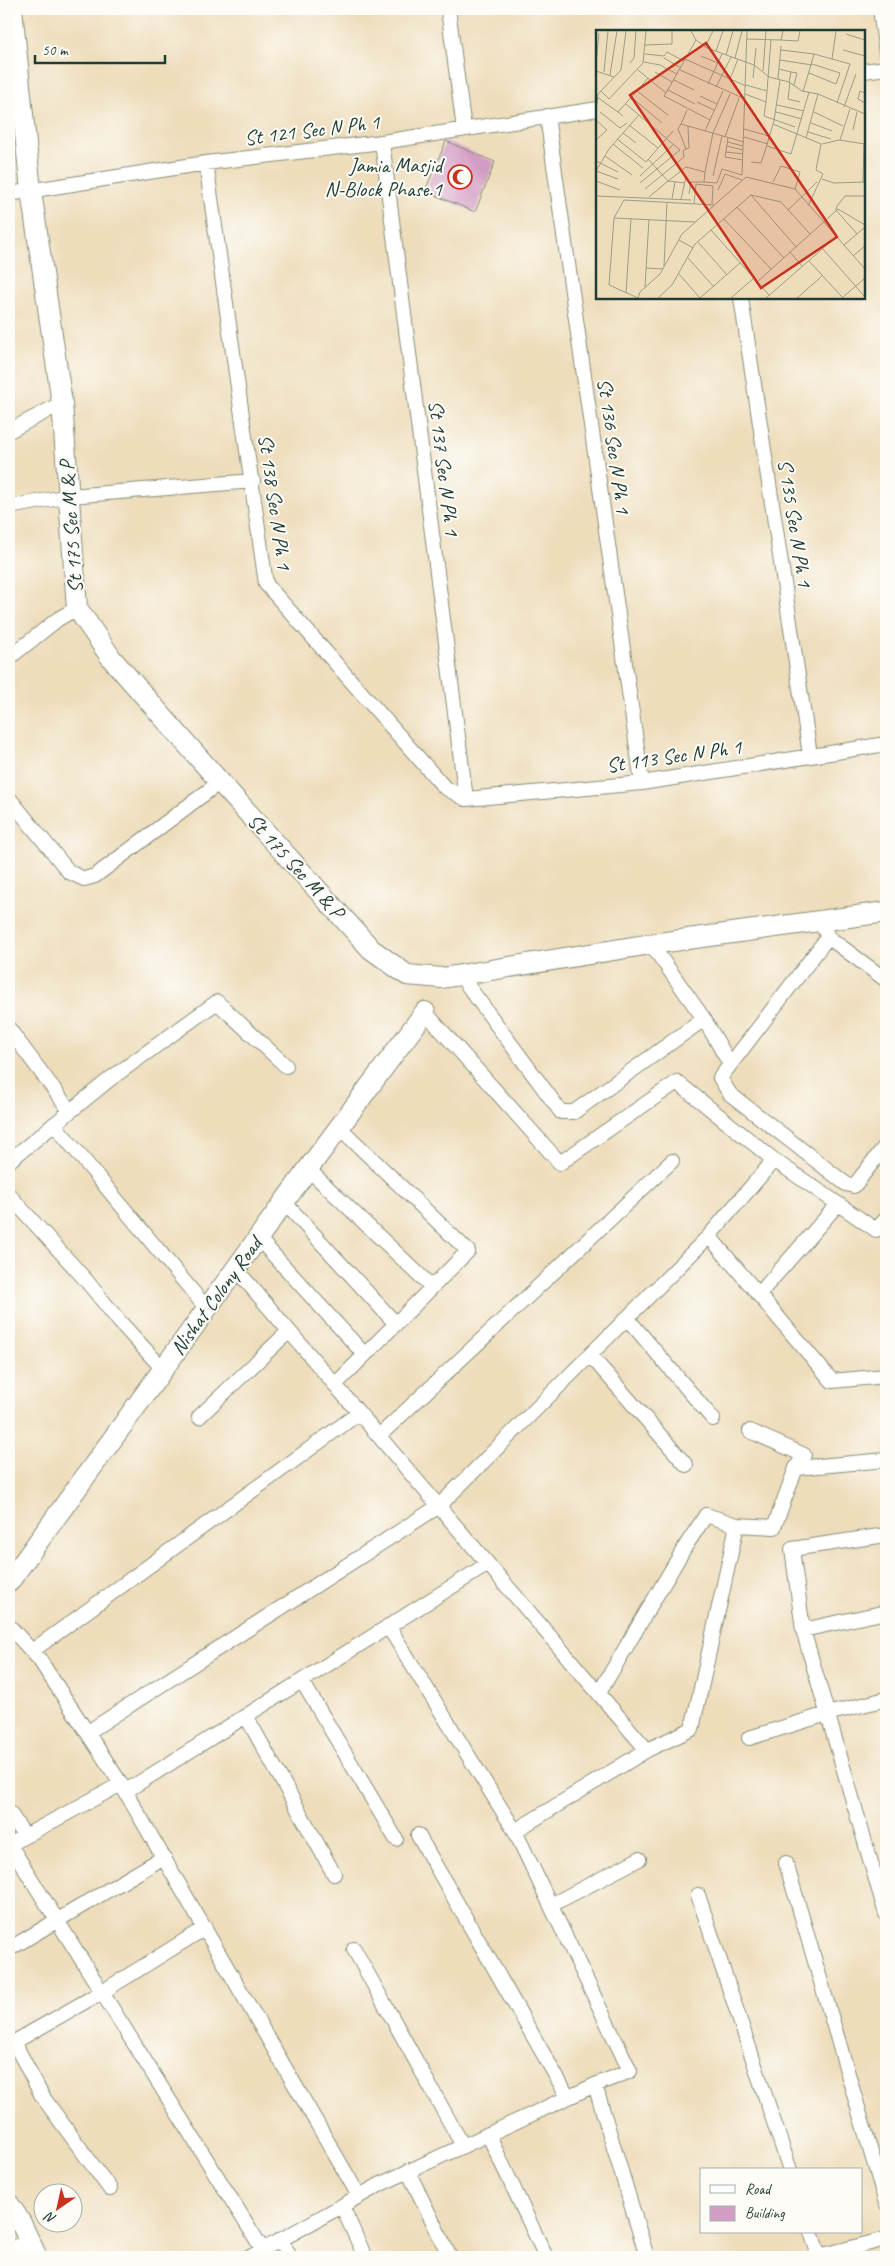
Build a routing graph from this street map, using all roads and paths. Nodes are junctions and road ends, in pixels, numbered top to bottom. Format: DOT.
graph roads {
  1 [pos="12,9"];
  2 [pos="448,9"];
  3 [pos="880,9"];
  4 [pos="886,53"];
  5 [pos="886,68"];
  6 [pos="865,72"];
  7 [pos="596,109"];
  8 [pos="547,116"];
  9 [pos="464,129"];
  10 [pos="382,142"];
  11 [pos="206,164"];
  12 [pos="31,191"];
  13 [pos="9,194"];
  14 [pos="741,299"];
  15 [pos="62,404"];
  16 [pos="9,431"];
  17 [pos="253,481"];
  18 [pos="70,496"];
  19 [pos="9,506"];
  20 [pos="77,608"];
  21 [pos="9,658"];
  22 [pos="886,744"];
  23 [pos="810,755"];
  24 [pos="220,782"];
  25 [pos="642,783"];
  26 [pos="9,798"];
  27 [pos="466,799"];
  28 [pos="886,912"];
  29 [pos="824,929"];
  30 [pos="651,944"];
  31 [pos="451,976"];
  32 [pos="886,980"];
  33 [pos="425,1012"];
  34 [pos="704,1019"];
  35 [pos="9,1029"];
  36 [pos="730,1064"];
  37 [pos="286,1066"];
  38 [pos="70,1111"];
  39 [pos="54,1124"];
  40 [pos="339,1127"];
  41 [pos="886,1145"];
  42 [pos="774,1160"];
  43 [pos="9,1161"];
  44 [pos="672,1161"];
  45 [pos="308,1169"];
  46 [pos="9,1195"];
  47 [pos="284,1202"];
  48 [pos="838,1204"];
  49 [pos="886,1219"];
  50 [pos="709,1236"];
  51 [pos="258,1238"];
  52 [pos="236,1269"];
  53 [pos="432,1288"];
  54 [pos="758,1294"];
  55 [pos="207,1309"];
  56 [pos="627,1318"];
  57 [pos="396,1324"];
  58 [pos="289,1331"];
  59 [pos="365,1355"];
  60 [pos="590,1355"];
  61 [pos="163,1369"];
  62 [pos="886,1376"];
  63 [pos="335,1385"];
  64 [pos="359,1413"];
  65 [pos="199,1417"];
  66 [pos="713,1419"];
  67 [pos="750,1431"];
  68 [pos="379,1436"];
  69 [pos="886,1460"];
  70 [pos="686,1465"];
  71 [pos="796,1468"];
  72 [pos="439,1506"];
  73 [pos="737,1526"];
  74 [pos="886,1535"];
  75 [pos="488,1564"];
  76 [pos="9,1582"];
  77 [pos="886,1612"];
  78 [pos="9,1626"];
  79 [pos="388,1626"];
  80 [pos="803,1630"];
  81 [pos="32,1652"];
  82 [pos="302,1681"];
  83 [pos="599,1694"];
  84 [pos="886,1699"];
  85 [pos="827,1714"];
  86 [pos="246,1716"];
  87 [pos="88,1732"];
  88 [pos="749,1738"];
  89 [pos="647,1750"];
  90 [pos="124,1788"];
  91 [pos="9,1812"];
  92 [pos="515,1831"];
  93 [pos="418,1835"];
  94 [pos="24,1836"];
  95 [pos="396,1839"];
  96 [pos="9,1845"];
  97 [pos="164,1857"];
  98 [pos="639,1859"];
  99 [pos="786,1863"];
  100 [pos="334,1874"];
  101 [pos="698,1895"];
  102 [pos="551,1905"];
  103 [pos="886,1914"];
  104 [pos="57,1922"];
  105 [pos="205,1928"];
  106 [pos="9,1949"];
  107 [pos="354,1949"];
  108 [pos="102,1992"];
  109 [pos="12,2044"];
  110 [pos="595,2085"];
  111 [pos="568,2097"];
  112 [pos="488,2134"];
  113 [pos="463,2146"];
  114 [pos="789,2168"];
  115 [pos="408,2171"];
  116 [pos="110,2189"];
  117 [pos="359,2196"];
  118 [pos="886,2203"];
  119 [pos="9,2204"];
  120 [pos="342,2206"];
  121 [pos="811,2234"];
  122 [pos="886,2239"];
  123 [pos="281,2240"];
  124 [pos="33,2249"];
  125 [pos="263,2250"];
  126 [pos="9,2251"];
  127 [pos="816,2256"];
  128 [pos="250,2257"];
  129 [pos="290,2257"];
  130 [pos="365,2257"];
  131 [pos="450,2257"];
  132 [pos="546,2257"];
  133 [pos="647,2257"];
  1 -- 12 [label="street, St 175 Sec M & P"];
  2 -- 9 [label="street"];
  3 -- 4 [label="street"];
  5 -- 6 [label="street"];
  7 -- 8 [label="street, St 121 Sec N Ph 1"];
  8 -- 9 [label="street, St 121 Sec N Ph 1"];
  8 -- 25 [label="street, St 136 Sec N Ph 1"];
  9 -- 10 [label="street, St 121 Sec N Ph 1"];
  10 -- 11 [label="street, St 121 Sec N Ph 1"];
  10 -- 27 [label="street, St 137 Sec N Ph 1"];
  11 -- 12 [label="street, St 121 Sec N Ph 1"];
  11 -- 17 [label="street, St 138 Sec N Ph 1"];
  12 -- 13 [label="street, St 121 Sec N Ph 1"];
  12 -- 15 [label="street, St 175 Sec M & P"];
  14 -- 23 [label="street, S 135 Sec N Ph 1"];
  15 -- 16 [label="street"];
  15 -- 18 [label="street, St 175 Sec M & P"];
  17 -- 18 [label="street"];
  17 -- 27 [label="street, St 138 Sec N Ph 1"];
  18 -- 19 [label="street"];
  18 -- 20 [label="street, St 175 Sec M & P"];
  20 -- 21 [label="street"];
  20 -- 24 [label="street, St 175 Sec M & P"];
  22 -- 23 [label="street, St 113 Sec N Ph 1"];
  23 -- 25 [label="street, St 113 Sec N Ph 1"];
  24 -- 26 [label="street"];
  24 -- 31 [label="street, St 175 Sec M & P"];
  25 -- 27 [label="street, St 113 Sec N Ph 1"];
  28 -- 29 [label="street, St 175 Sec M & P"];
  29 -- 30 [label="street, St 175 Sec M & P"];
  29 -- 32 [label="street"];
  29 -- 36 [label="street"];
  30 -- 31 [label="street, St 175 Sec M & P"];
  30 -- 34 [label="street"];
  31 -- 34 [label="street"];
  33 -- 40 [label="street, Nishat Colony Road"];
  33 -- 42 [label="street"];
  34 -- 36 [label="street"];
  35 -- 38 [label="street"];
  36 -- 41 [label="street"];
  37 -- 38 [label="street"];
  38 -- 39 [label="street"];
  39 -- 43 [label="street"];
  39 -- 55 [label="street"];
  40 -- 45 [label="street, Nishat Colony Road"];
  40 -- 53 [label="street"];
  42 -- 48 [label="street"];
  42 -- 50 [label="street"];
  44 -- 68 [label="street"];
  45 -- 47 [label="street, Nishat Colony Road"];
  45 -- 53 [label="street"];
  46 -- 61 [label="street"];
  47 -- 51 [label="street, Nishat Colony Road"];
  47 -- 57 [label="street"];
  48 -- 49 [label="street"];
  48 -- 54 [label="street"];
  50 -- 54 [label="street"];
  50 -- 56 [label="street"];
  51 -- 52 [label="street, Nishat Colony Road"];
  51 -- 59 [label="street"];
  52 -- 55 [label="street, Nishat Colony Road"];
  52 -- 58 [label="street"];
  53 -- 57 [label="street"];
  54 -- 62 [label="street"];
  55 -- 61 [label="street, Nishat Colony Road"];
  56 -- 60 [label="street"];
  56 -- 66 [label="street"];
  57 -- 59 [label="street"];
  58 -- 63 [label="street"];
  58 -- 65 [label="street"];
  59 -- 63 [label="street"];
  60 -- 70 [label="street"];
  60 -- 72 [label="street"];
  61 -- 76 [label="street, Nishat Colony Road"];
  63 -- 64 [label="street"];
  64 -- 68 [label="street"];
  64 -- 81 [label="street"];
  67 -- 71 [label="street"];
  68 -- 72 [label="street"];
  69 -- 71 [label="street"];
  71 -- 73 [label="street"];
  72 -- 75 [label="street"];
  72 -- 87 [label="street"];
  73 -- 83 [label="street"];
  73 -- 89 [label="street"];
  74 -- 80 [label="street"];
  75 -- 79 [label="street"];
  75 -- 83 [label="street"];
  77 -- 80 [label="street"];
  78 -- 81 [label="street"];
  79 -- 82 [label="street"];
  79 -- 92 [label="street"];
  80 -- 85 [label="street"];
  81 -- 87 [label="street"];
  82 -- 86 [label="street"];
  82 -- 95 [label="street"];
  83 -- 89 [label="street"];
  84 -- 85 [label="street"];
  85 -- 88 [label="street"];
  85 -- 103 [label="street"];
  86 -- 90 [label="street"];
  86 -- 100 [label="street"];
  87 -- 90 [label="street"];
  89 -- 92 [label="street"];
  90 -- 94 [label="street"];
  90 -- 97 [label="street"];
  91 -- 94 [label="street"];
  92 -- 102 [label="street"];
  93 -- 111 [label="street"];
  94 -- 96 [label="street"];
  96 -- 104 [label="street"];
  97 -- 104 [label="street"];
  97 -- 105 [label="street"];
  98 -- 102 [label="street"];
  99 -- 118 [label="street"];
  101 -- 114 [label="street"];
  102 -- 110 [label="street"];
  104 -- 106 [label="street"];
  104 -- 108 [label="street"];
  105 -- 108 [label="street"];
  105 -- 117 [label="street"];
  107 -- 113 [label="street"];
  108 -- 109 [label="street"];
  108 -- 125 [label="street"];
  109 -- 116 [label="street"];
  110 -- 111 [label="street"];
  110 -- 133 [label="street"];
  111 -- 112 [label="street"];
  112 -- 113 [label="street"];
  112 -- 132 [label="street"];
  113 -- 115 [label="street"];
  115 -- 117 [label="street"];
  115 -- 131 [label="street"];
  117 -- 120 [label="street"];
  119 -- 124 [label="street"];
  120 -- 123 [label="street"];
  120 -- 130 [label="street"];
  121 -- 127 [label="street"];
  122 -- 127 [label="street"];
  123 -- 125 [label="street"];
  123 -- 129 [label="street"];
  124 -- 126 [label="street"];
  125 -- 128 [label="street"];
}
